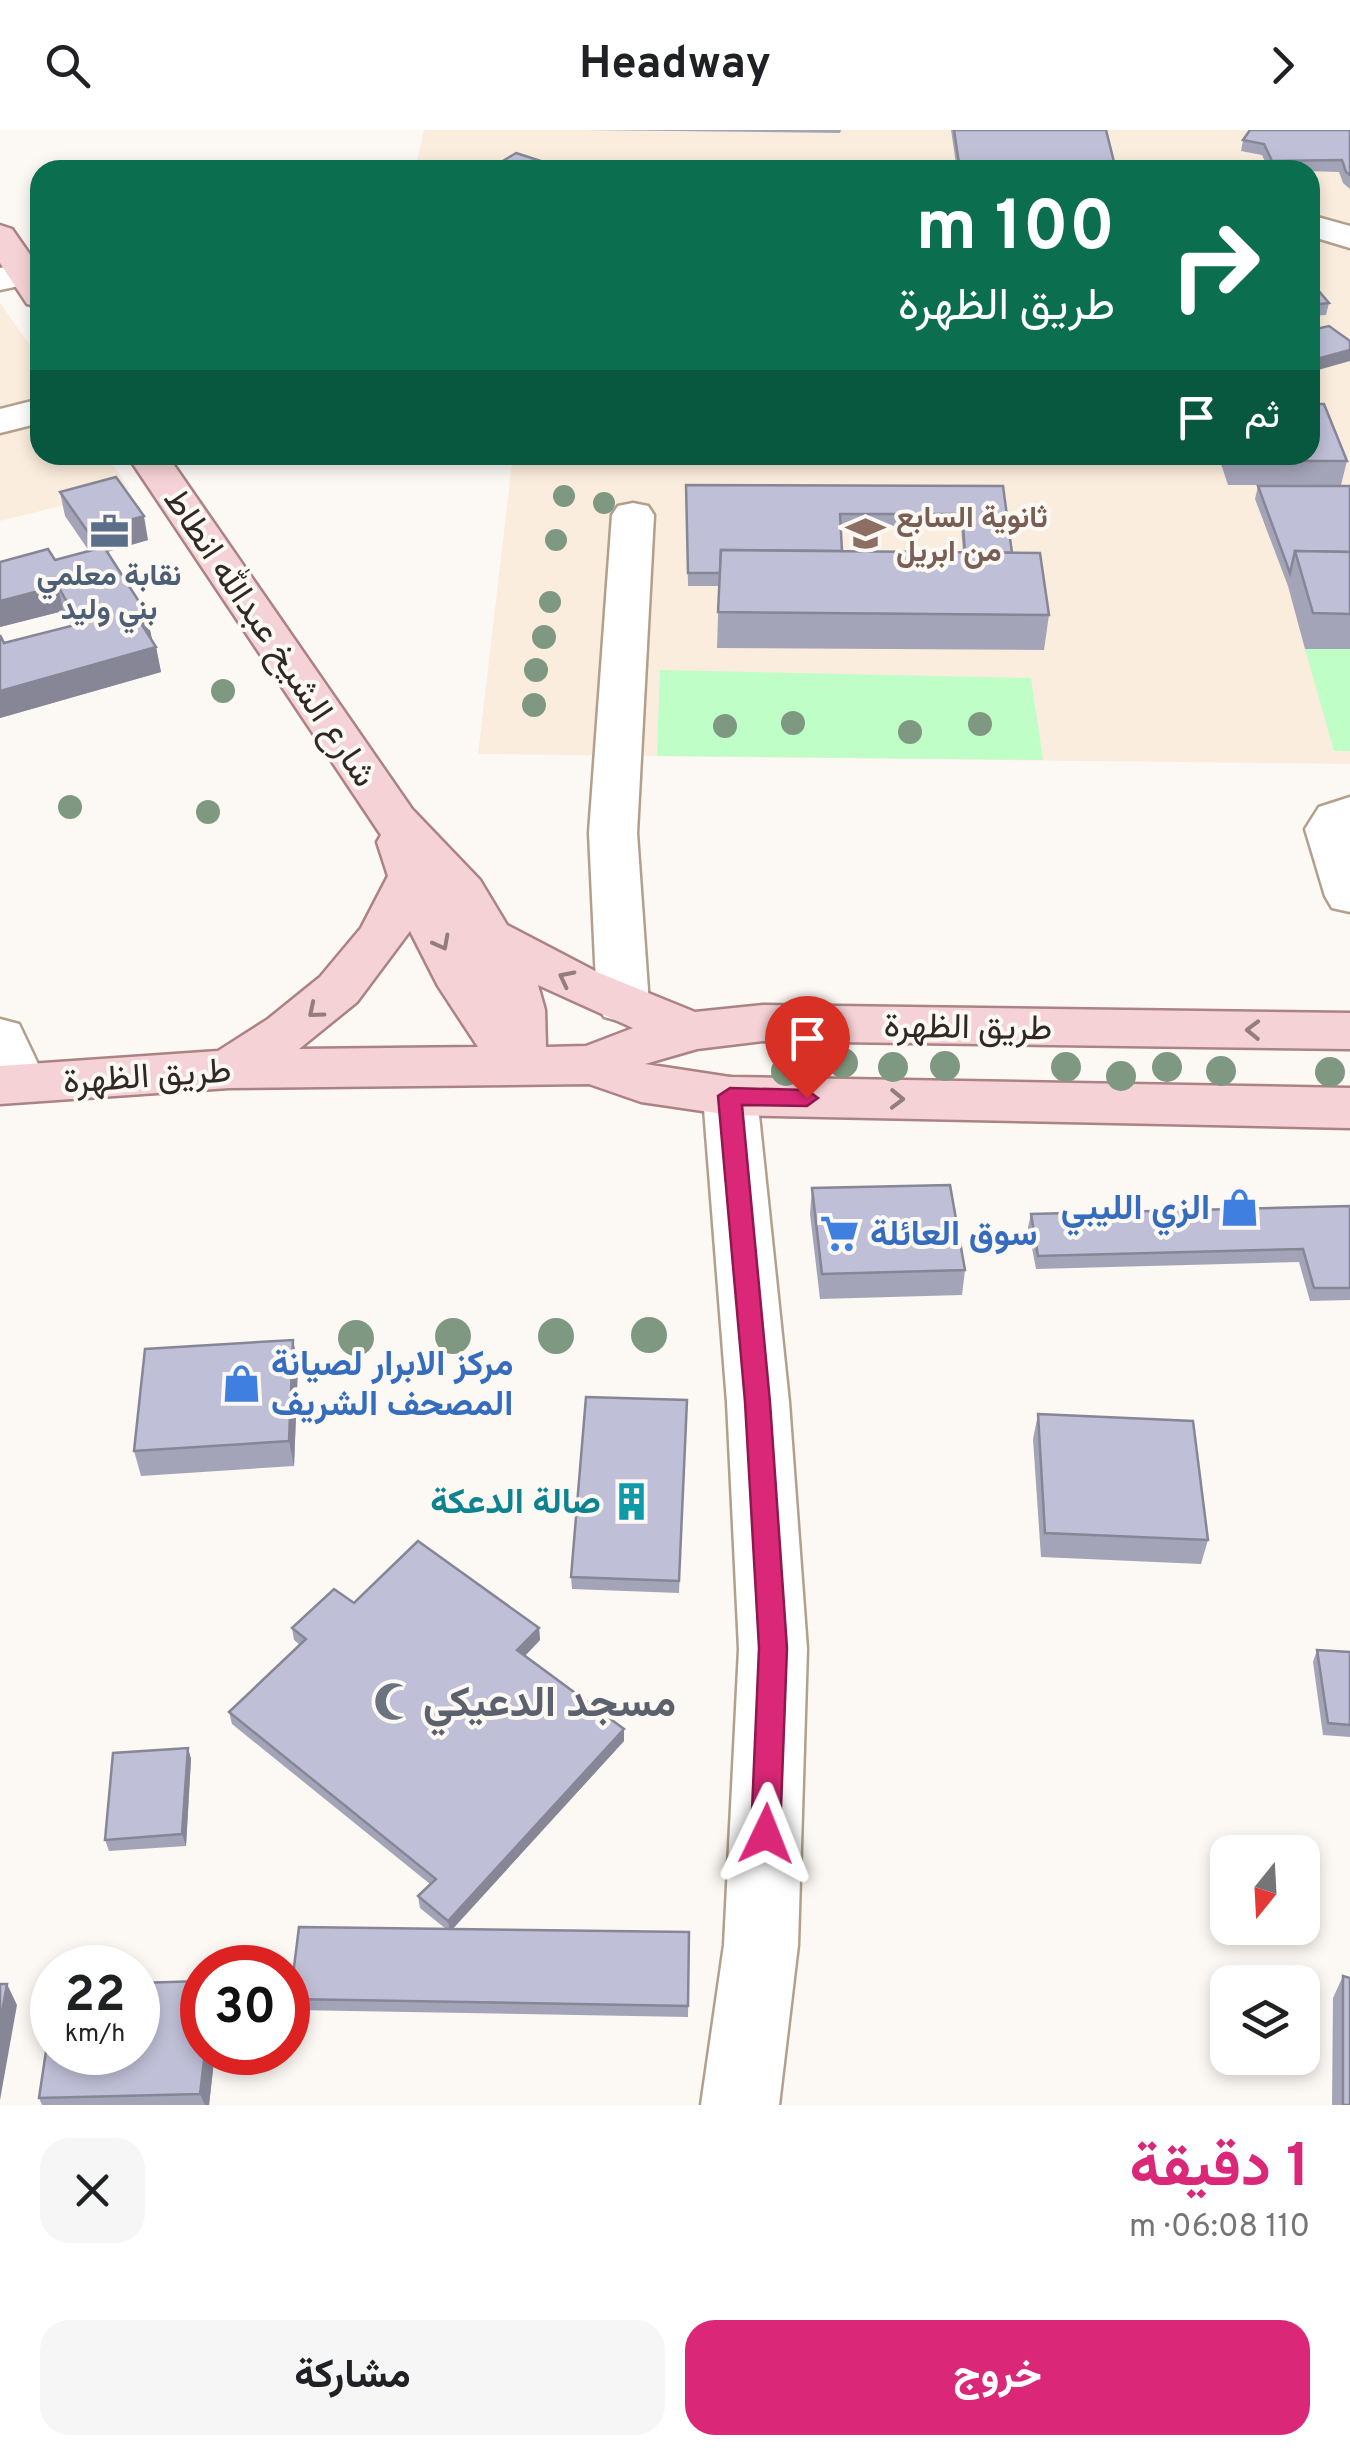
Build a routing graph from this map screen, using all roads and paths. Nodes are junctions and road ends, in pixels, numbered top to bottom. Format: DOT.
graph roads {
  1 [pos="1320,227"];
  2 [pos="0,236"];
  3 [pos="1350,237"];
  4 [pos="22,283"];
  5 [pos="30,414"];
  6 [pos="0,421"];
  7 [pos="154,465"];
  8 [pos="633,515"];
  9 [pos="1350,812"];
  10 [pos="395,820"];
  11 [pos="412,877"];
  12 [pos="1350,896"];
  13 [pos="488,936"];
  14 [pos="623,1004"];
  15 [pos="688,1030"];
  16 [pos="1350,1031"];
  17 [pos="519,1063"];
  18 [pos="594,1064"];
  19 [pos="7,1068"];
  20 [pos="229,1068"];
  21 [pos="730,1096"];
  22 [pos="1350,1108"];
  23 [pos="740,2105"];
  1 -- 3 [label="street"];
  2 -- 4 [label="main road"];
  5 -- 6 [label="street"];
  7 -- 10 [label="main road, شارع الشيخ عبدالله انطاط"];
  8 -- 14 [label="street"];
  9 -- 12 [label="street"];
  10 -- 11 [label="main road, شارع الشيخ عبدالله انطاط"];
  10 -- 13 [label="main road, شارع الشيخ عبدالله انطاط"];
  11 -- 17 [label="main road, شارع الشيخ عبدالله انطاط, one-way"];
  11 -- 20 [label="main road, one-way"];
  14 -- 13 [label="main road, one-way"];
  13 -- 17 [label="main road, شارع الشيخ عبدالله انطاط"];
  14 -- 15 [label="main road"];
  16 -- 15 [label="main road, طريق الظهرة, one-way"];
  15 -- 18 [label="main road, طريق الظهرة"];
  17 -- 18 [label="main road, طريق الظهرة"];
  17 -- 20 [label="main road, طريق الظهرة"];
  18 -- 21 [label="main road, طريق الظهرة"];
  19 -- 20 [label="main road, طريق الظهرة"];
  21 -- 22 [label="main road, طريق الظهرة, one-way"];
  21 -- 23 [label="street"];
}
